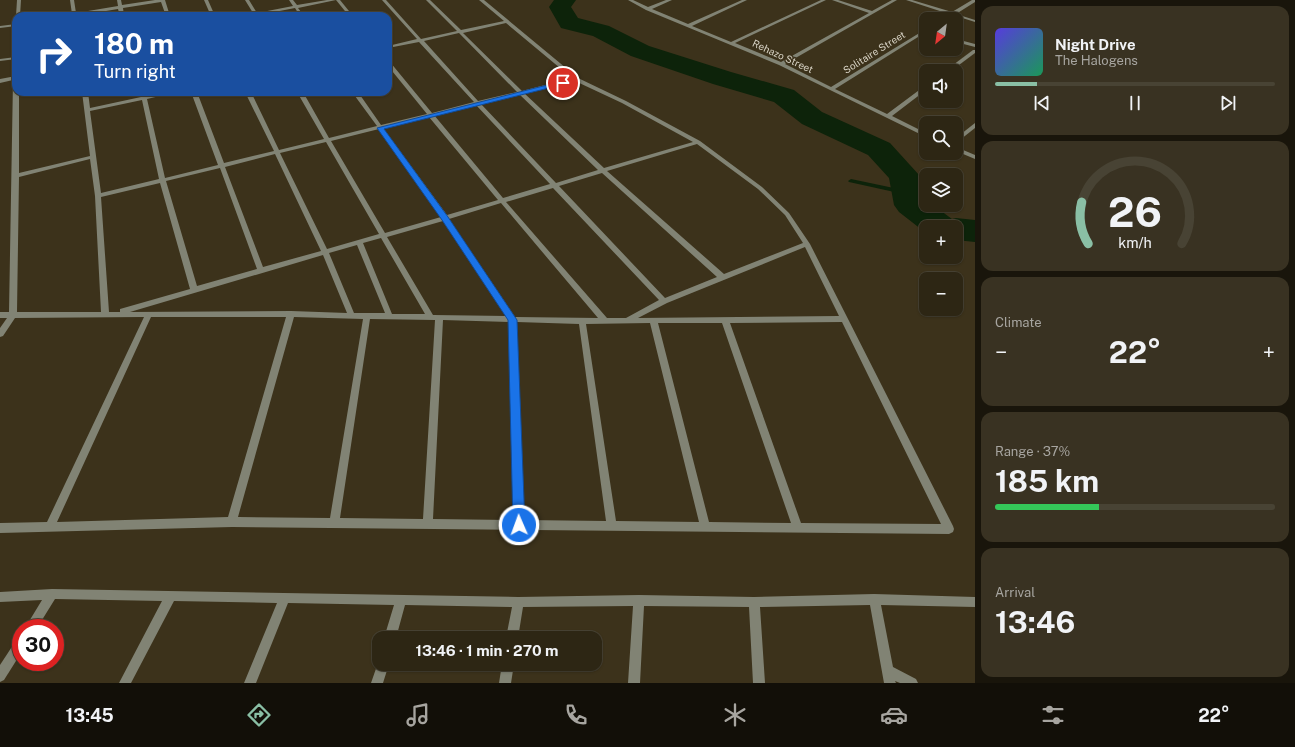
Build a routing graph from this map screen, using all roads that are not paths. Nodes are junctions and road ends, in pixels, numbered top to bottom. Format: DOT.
graph roads {
  1 [pos="18,0"];
  2 [pos="72,0"];
  3 [pos="119,0"];
  4 [pos="163,0"];
  5 [pos="206,0"];
  6 [pos="247,0"];
  7 [pos="291,0"];
  8 [pos="334,0"];
  9 [pos="338,0"];
  10 [pos="384,0"];
  11 [pos="428,0"];
  12 [pos="481,0"];
  13 [pos="630,0"];
  14 [pos="670,0"];
  15 [pos="745,0"];
  16 [pos="824,0"];
  17 [pos="834,0"];
  18 [pos="895,0"];
  19 [pos="908,0"];
  20 [pos="975,0"];
  21 [pos="121,7"];
  22 [pos="296,7"];
  23 [pos="648,9"];
  24 [pos="18,12"];
  25 [pos="74,12"];
  26 [pos="92,12"];
  27 [pos="122,12"];
  28 [pos="167,12"];
  29 [pos="211,12"];
  30 [pos="255,12"];
  31 [pos="272,12"];
  32 [pos="299,12"];
  33 [pos="348,12"];
  34 [pos="947,12"];
  35 [pos="956,12"];
  36 [pos="872,13"];
  37 [pos="963,17"];
  38 [pos="975,21"];
  39 [pos="507,22"];
  40 [pos="12,25"];
  41 [pos="688,26"];
  42 [pos="0,27"];
  43 [pos="460,32"];
  44 [pos="919,34"];
  45 [pos="421,41"];
  46 [pos="963,42"];
  47 [pos="732,43"];
  48 [pos="392,46"];
  49 [pos="975,46"];
  50 [pos="975,51"];
  51 [pos="12,58"];
  52 [pos="0,60"];
  53 [pos="781,64"];
  54 [pos="957,64"];
  55 [pos="392,68"];
  56 [pos="12,79"];
  57 [pos="576,80"];
  58 [pos="0,81"];
  59 [pos="830,89"];
  60 [pos="919,92"];
  61 [pos="521,93"];
  62 [pos="16,96"];
  63 [pos="85,96"];
  64 [pos="140,96"];
  65 [pos="144,96"];
  66 [pos="196,96"];
  67 [pos="250,96"];
  68 [pos="302,96"];
  69 [pos="358,96"];
  70 [pos="478,104"];
  71 [pos="87,110"];
  72 [pos="432,116"];
  73 [pos="888,116"];
  74 [pos="975,125"];
  75 [pos="380,128"];
  76 [pos="919,132"];
  77 [pos="963,135"];
  78 [pos="328,140"];
  79 [pos="698,142"];
  80 [pos="963,152"];
  81 [pos="278,153"];
  82 [pos="93,157"];
  83 [pos="975,157"];
  84 [pos="222,166"];
  85 [pos="603,171"];
  86 [pos="16,176"];
  87 [pos="162,180"];
  88 [pos="555,186"];
  89 [pos="98,196"];
  90 [pos="502,201"];
  91 [pos="445,218"];
  92 [pos="384,235"];
  93 [pos="358,242"];
  94 [pos="807,244"];
  95 [pos="325,252"];
  96 [pos="261,270"];
  97 [pos="722,277"];
  98 [pos="194,290"];
  99 [pos="664,301"];
  100 [pos="114,314"];
  101 [pos="149,314"];
  102 [pos="291,314"];
  103 [pos="0,315"];
  104 [pos="13,315"];
  105 [pos="105,315"];
  106 [pos="352,316"];
  107 [pos="367,316"];
  108 [pos="390,317"];
  109 [pos="435,318"];
  110 [pos="844,319"];
  111 [pos="513,320"];
  112 [pos="653,320"];
  113 [pos="725,320"];
  114 [pos="582,321"];
  115 [pos="605,321"];
  116 [pos="627,321"];
  117 [pos="0,334"];
  118 [pos="232,522"];
  119 [pos="334,523"];
  120 [pos="428,524"];
  121 [pos="519,525"];
  122 [pos="612,526"];
  123 [pos="50,527"];
  124 [pos="705,527"];
  125 [pos="797,527"];
  126 [pos="0,528"];
  127 [pos="52,594"];
  128 [pos="0,596"];
  129 [pos="171,596"];
  130 [pos="286,597"];
  131 [pos="401,599"];
  132 [pos="874,599"];
  133 [pos="639,600"];
  134 [pos="518,602"];
  135 [pos="754,602"];
  136 [pos="975,602"];
  137 [pos="37,619"];
  138 [pos="392,631"];
  139 [pos="513,631"];
  140 [pos="12,657"];
  141 [pos="887,670"];
  142 [pos="381,671"];
  143 [pos="507,671"];
  144 [pos="0,676"];
  145 [pos="125,683"];
  146 [pos="250,683"];
  147 [pos="377,683"];
  148 [pos="505,683"];
  149 [pos="634,683"];
  150 [pos="759,683"];
  151 [pos="890,683"];
  152 [pos="912,683"];
  1 -- 24 [label="street"];
  2 -- 25 [label="street"];
  3 -- 21 [label="street"];
  4 -- 21 [label="street"];
  4 -- 28 [label="street"];
  5 -- 29 [label="street"];
  6 -- 30 [label="street"];
  7 -- 22 [label="street"];
  8 -- 22 [label="street"];
  9 -- 33 [label="street"];
  10 -- 45 [label="street"];
  11 -- 43 [label="street"];
  12 -- 39 [label="street"];
  13 -- 23 [label="street, Rehazo Street"];
  14 -- 23 [label="street"];
  15 -- 41 [label="street"];
  16 -- 47 [label="street"];
  17 -- 36 [label="street"];
  18 -- 36 [label="street"];
  19 -- 34 [label="street"];
  20 -- 35 [label="street"];
  21 -- 26 [label="street"];
  21 -- 27 [label="street"];
  22 -- 31 [label="street"];
  22 -- 32 [label="street"];
  23 -- 41 [label="street, Rehazo Street"];
  36 -- 53 [label="street"];
  37 -- 38 [label="street"];
  39 -- 43 [label="street"];
  39 -- 57 [label="street"];
  40 -- 42 [label="street"];
  41 -- 47 [label="street, Rehazo Street"];
  43 -- 45 [label="street"];
  43 -- 61 [label="street"];
  44 -- 59 [label="street, Solitaire Street"];
  45 -- 48 [label="street"];
  45 -- 70 [label="street"];
  46 -- 49 [label="street"];
  47 -- 53 [label="street, Rehazo Street"];
  50 -- 54 [label="street"];
  51 -- 52 [label="street"];
  53 -- 59 [label="street, Rehazo Street"];
  55 -- 72 [label="street"];
  56 -- 58 [label="street"];
  57 -- 61 [label="street"];
  57 -- 79 [label="street"];
  59 -- 73 [label="street, Rehazo Street"];
  60 -- 73 [label="street"];
  61 -- 70 [label="street"];
  61 -- 85 [label="street"];
  62 -- 86 [label="street"];
  63 -- 71 [label="street"];
  64 -- 71 [label="street"];
  65 -- 87 [label="street"];
  66 -- 84 [label="street"];
  67 -- 81 [label="street"];
  68 -- 78 [label="street"];
  69 -- 75 [label="street"];
  70 -- 72 [label="street"];
  70 -- 88 [label="street"];
  71 -- 82 [label="street"];
  72 -- 75 [label="street"];
  72 -- 90 [label="street"];
  73 -- 76 [label="street, Rehazo Street"];
  74 -- 77 [label="street"];
  75 -- 78 [label="street"];
  75 -- 91 [label="street"];
  78 -- 81 [label="street"];
  78 -- 92 [label="street"];
  79 -- 85 [label="street"];
  79 -- 94 [label="street"];
  80 -- 83 [label="street"];
  81 -- 84 [label="street"];
  81 -- 95 [label="street"];
  82 -- 86 [label="street"];
  82 -- 89 [label="street"];
  84 -- 87 [label="street"];
  84 -- 96 [label="street"];
  85 -- 88 [label="street"];
  85 -- 97 [label="street"];
  86 -- 104 [label="street"];
  87 -- 89 [label="street"];
  87 -- 98 [label="street"];
  88 -- 90 [label="street"];
  88 -- 99 [label="street"];
  89 -- 105 [label="street"];
  90 -- 91 [label="street"];
  90 -- 115 [label="street"];
  91 -- 92 [label="street"];
  91 -- 111 [label="street"];
  92 -- 93 [label="street"];
  92 -- 109 [label="street"];
  93 -- 95 [label="street"];
  93 -- 108 [label="street"];
  94 -- 97 [label="street"];
  94 -- 110 [label="street"];
  95 -- 96 [label="street"];
  95 -- 106 [label="street"];
  96 -- 98 [label="street"];
  97 -- 99 [label="street"];
  98 -- 100 [label="street"];
  99 -- 116 [label="street"];
  100 -- 101 [label="street"];
  100 -- 105 [label="street"];
  101 -- 102 [label="street"];
  101 -- 123 [label="street"];
  102 -- 106 [label="street"];
  102 -- 118 [label="street"];
  103 -- 104 [label="street"];
  104 -- 105 [label="street"];
  104 -- 117 [label="street"];
  106 -- 107 [label="street"];
  107 -- 108 [label="street"];
  107 -- 119 [label="street"];
  108 -- 109 [label="street"];
  109 -- 111 [label="street"];
  109 -- 120 [label="street"];
  110 -- 113 [label="street"];
  110 -- 125 [label="street"];
  111 -- 114 [label="street"];
  111 -- 121 [label="street"];
  112 -- 113 [label="street"];
  112 -- 116 [label="street"];
  112 -- 124 [label="street"];
  113 -- 125 [label="street"];
  114 -- 115 [label="street"];
  114 -- 122 [label="street"];
  115 -- 116 [label="street"];
  118 -- 119 [label="street"];
  118 -- 123 [label="street"];
  119 -- 120 [label="street"];
  120 -- 121 [label="street"];
  121 -- 122 [label="street"];
  122 -- 124 [label="street"];
  123 -- 126 [label="street"];
  124 -- 125 [label="street"];
  127 -- 128 [label="street"];
  127 -- 129 [label="street"];
  127 -- 137 [label="street"];
  129 -- 130 [label="street"];
  129 -- 145 [label="street"];
  130 -- 131 [label="street"];
  130 -- 146 [label="street"];
  131 -- 134 [label="street"];
  131 -- 138 [label="street"];
  132 -- 135 [label="street"];
  132 -- 136 [label="street"];
  132 -- 141 [label="street"];
  133 -- 134 [label="street"];
  133 -- 135 [label="street"];
  133 -- 149 [label="street"];
  134 -- 139 [label="street"];
  135 -- 150 [label="street"];
  140 -- 144 [label="street"];
  141 -- 151 [label="street"];
  141 -- 152 [label="street"];
  142 -- 147 [label="street"];
  143 -- 148 [label="street"];
}
